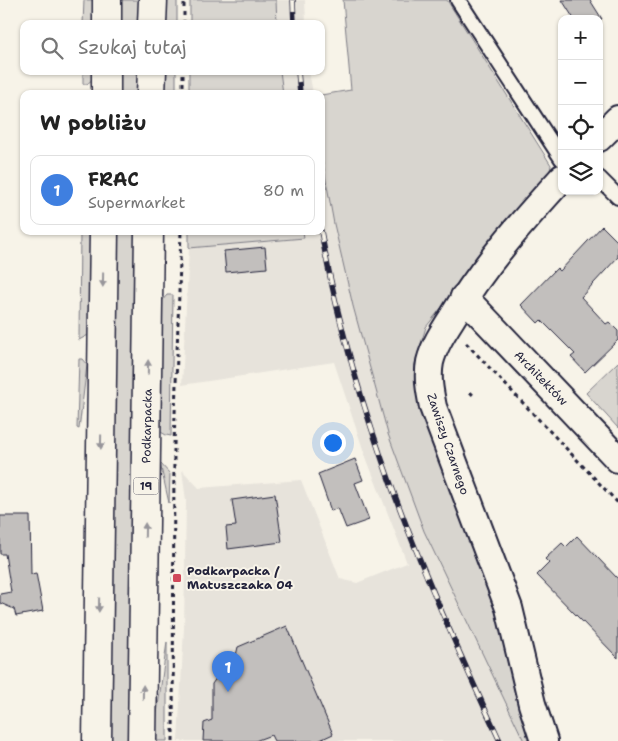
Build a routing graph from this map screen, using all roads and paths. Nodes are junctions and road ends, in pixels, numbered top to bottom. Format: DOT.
graph roads {
  1 [pos="107,0"];
  2 [pos="153,0"];
  3 [pos="184,0"];
  4 [pos="458,0"];
  5 [pos="106,20"];
  6 [pos="152,20"];
  7 [pos="184,20"];
  8 [pos="106,75"];
  9 [pos="152,75"];
  10 [pos="183,75"];
  11 [pos="106,90"];
  12 [pos="151,90"];
  13 [pos="183,90"];
  14 [pos="618,119"];
  15 [pos="603,134"];
  16 [pos="558,153"];
  17 [pos="558,182"];
  18 [pos="603,182"];
  19 [pos="618,197"];
  20 [pos="104,235"];
  21 [pos="150,235"];
  22 [pos="181,235"];
  23 [pos="464,297"];
  24 [pos="448,324"];
  25 [pos="470,392"];
  26 [pos="473,395"];
  27 [pos="618,459"];
  28 [pos="618,503"];
  29 [pos="97,741"];
  30 [pos="142,741"];
  31 [pos="173,741"];
  32 [pos="544,741"];
  1 -- 5 [label="main road"];
  2 -- 6 [label="main road"];
  3 -- 7 [label="path"];
  4 -- 16 [label="lane"];
  8 -- 11 [label="main road"];
  9 -- 12 [label="main road"];
  10 -- 13 [label="path"];
  14 -- 15 [label="street"];
  17 -- 23 [label="street, Zawiszy Czarnego"];
  18 -- 19 [label="lane"];
  20 -- 29 [label="main road, one-way"];
  30 -- 21 [label="main road, Podkarpacka / 19, one-way"];
  22 -- 31 [label="path"];
  23 -- 24 [label="street, Zawiszy Czarnego"];
  23 -- 27 [label="street, Architektów"];
  24 -- 28 [label="path"];
  24 -- 32 [label="street, Zawiszy Czarnego"];
  25 -- 26 [label="path"];
}
